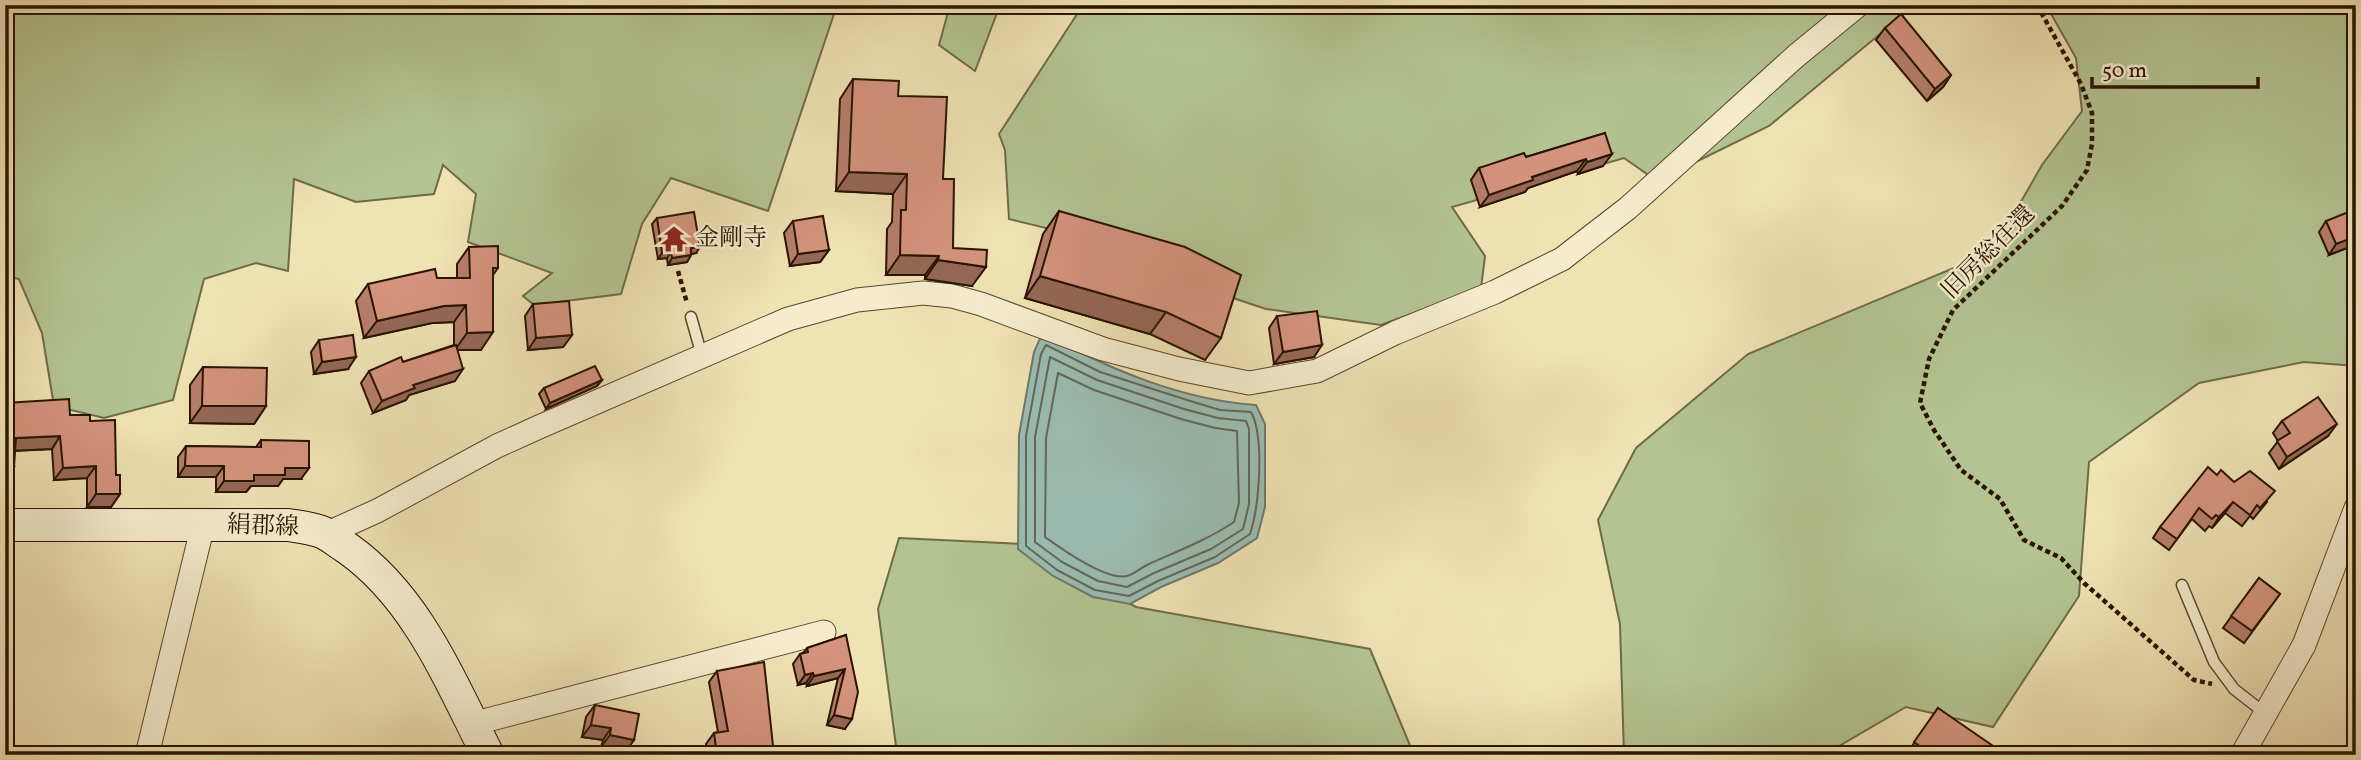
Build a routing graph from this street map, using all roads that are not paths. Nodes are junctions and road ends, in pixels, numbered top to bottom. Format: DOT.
graph roads {
  1 [pos="1858,5"];
  2 [pos="691,317"];
  3 [pos="702,356"];
  4 [pos="2356,508"];
  5 [pos="5,525"];
  6 [pos="204,525"];
  7 [pos="326,534"];
  8 [pos="2182,585"];
  9 [pos="824,632"];
  10 [pos="2266,714"];
  11 [pos="472,724"];
  12 [pos="147,755"];
  13 [pos="488,755"];
  14 [pos="2242,755"];
  1 -- 3 [label="street"];
  2 -- 3 [label="lane"];
  3 -- 7 [label="street"];
  4 -- 10 [label="street"];
  5 -- 6 [label="main road, 絹郡線"];
  6 -- 7 [label="main road, 絹郡線"];
  6 -- 12 [label="street"];
  7 -- 11 [label="main road, 絹郡線"];
  8 -- 10 [label="lane"];
  9 -- 11 [label="street"];
  10 -- 14 [label="street"];
  11 -- 13 [label="main road, 絹郡線"];
}
